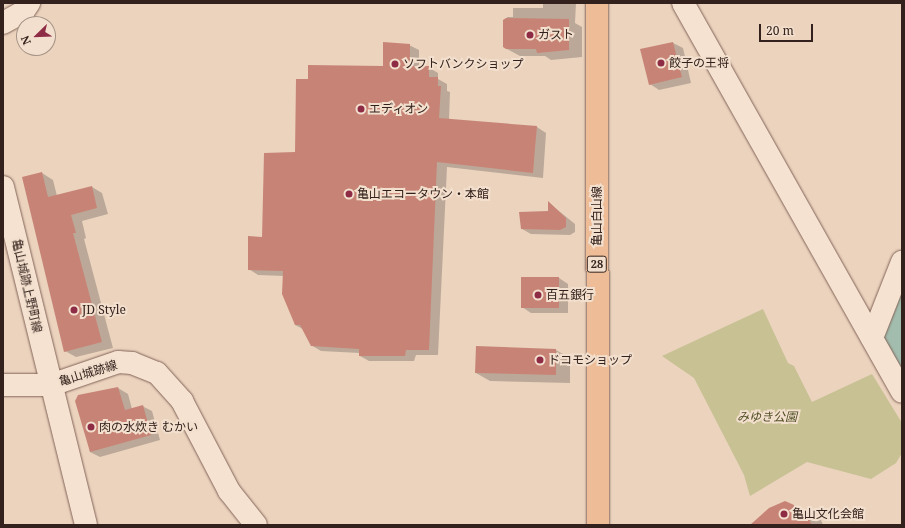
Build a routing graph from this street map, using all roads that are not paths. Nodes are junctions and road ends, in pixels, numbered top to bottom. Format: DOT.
graph roads {
  1 [pos="29,3"];
  2 [pos="597,3"];
  3 [pos="683,3"];
  4 [pos="3,23"];
  5 [pos="3,187"];
  6 [pos="902,262"];
  7 [pos="872,338"];
  8 [pos="3,385"];
  9 [pos="51,385"];
  10 [pos="902,392"];
  11 [pos="86,525"];
  12 [pos="256,525"];
  13 [pos="598,525"];
  1 -- 4 [label="main road"];
  2 -- 13 [label="main road, 亀山白山線 / 28"];
  3 -- 7 [label="main road"];
  5 -- 9 [label="main road, 亀山城跡上野町線"];
  6 -- 7 [label="main road"];
  7 -- 10 [label="main road"];
  8 -- 9 [label="main road"];
  9 -- 11 [label="main road, 亀山城跡線"];
  9 -- 12 [label="main road, 亀山城跡線"];
}
